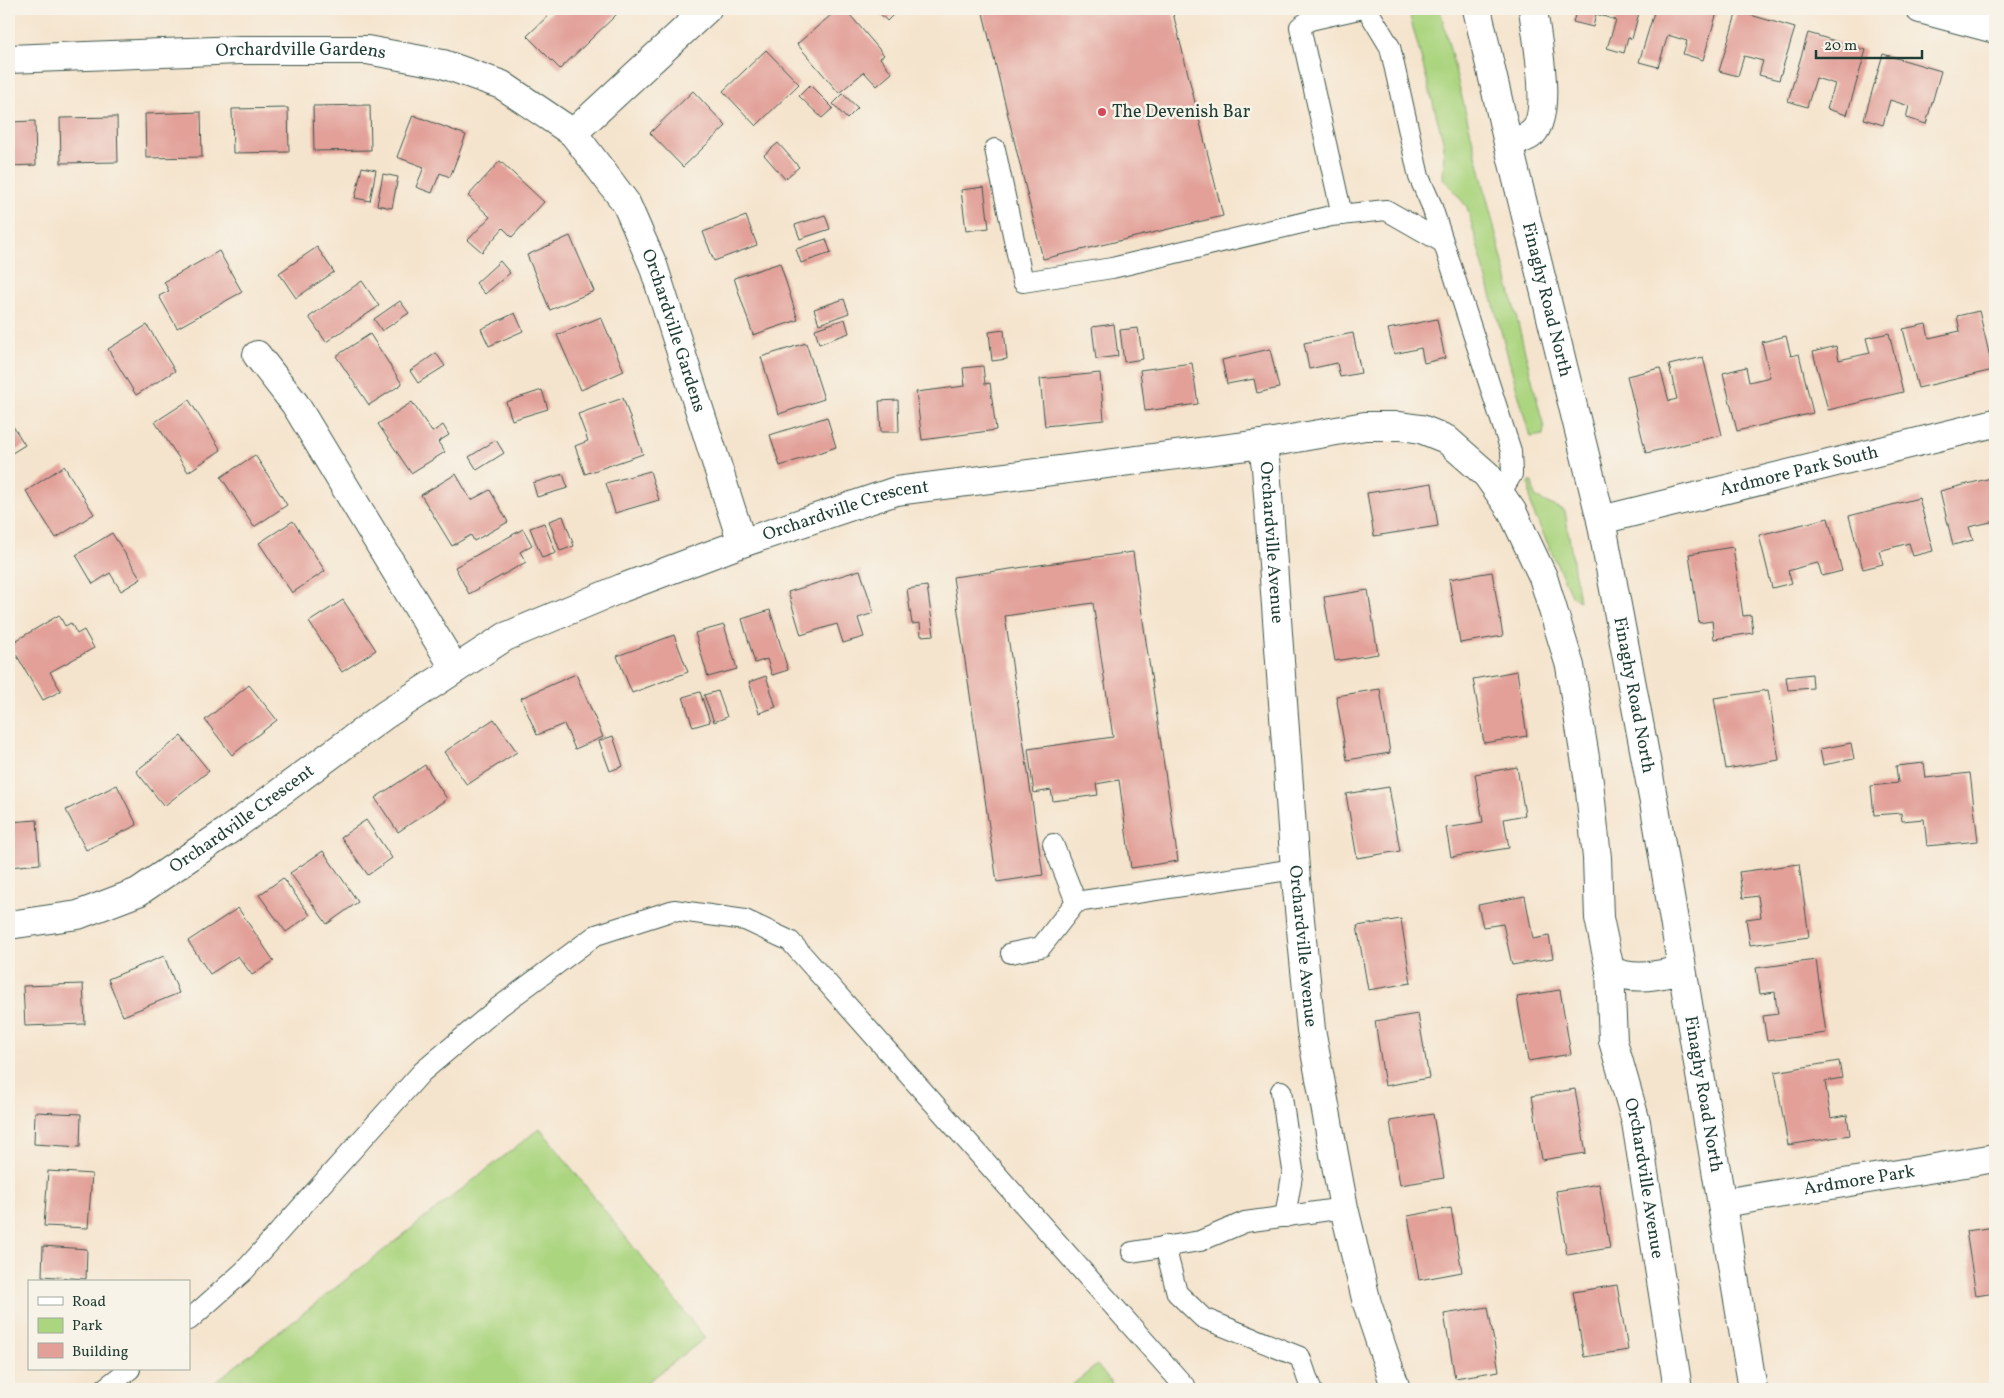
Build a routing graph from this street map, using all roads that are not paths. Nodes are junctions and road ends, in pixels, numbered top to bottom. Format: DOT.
graph roads {
  1 [pos="707,9"];
  2 [pos="1358,9"];
  3 [pos="1366,9"];
  4 [pos="1477,9"];
  5 [pos="1533,9"];
  6 [pos="1920,9"];
  7 [pos="1995,29"];
  8 [pos="9,59"];
  9 [pos="573,134"];
  10 [pos="1508,143"];
  11 [pos="995,149"];
  12 [pos="1342,214"];
  13 [pos="1442,242"];
  14 [pos="257,355"];
  15 [pos="1995,422"];
  16 [pos="1262,444"];
  17 [pos="1500,492"];
  18 [pos="1601,520"];
  19 [pos="742,543"];
  20 [pos="456,669"];
  21 [pos="1053,844"];
  22 [pos="1295,869"];
  23 [pos="1076,902"];
  24 [pos="9,925"];
  25 [pos="1011,953"];
  26 [pos="1610,970"];
  27 [pos="1682,970"];
  28 [pos="1281,1091"];
  29 [pos="1995,1158"];
  30 [pos="1723,1203"];
  31 [pos="1344,1208"];
  32 [pos="1285,1217"];
  33 [pos="1165,1246"];
  34 [pos="1132,1252"];
  35 [pos="190,1319"];
  36 [pos="129,1370"];
  37 [pos="104,1389"];
  38 [pos="1187,1389"];
  39 [pos="1311,1389"];
  40 [pos="1396,1389"];
  41 [pos="1678,1389"];
  42 [pos="1753,1389"];
  1 -- 9 [label="street"];
  2 -- 12 [label="lane"];
  3 -- 13 [label="lane"];
  4 -- 10 [label="street, Finaghy Road North"];
  5 -- 10 [label="street"];
  6 -- 7 [label="street"];
  8 -- 9 [label="street, Orchardville Gardens"];
  9 -- 19 [label="street, Orchardville Gardens"];
  10 -- 18 [label="street, Finaghy Road North"];
  11 -- 12 [label="lane"];
  12 -- 13 [label="lane"];
  13 -- 17 [label="lane"];
  14 -- 20 [label="street"];
  15 -- 18 [label="street, Ardmore Park South"];
  16 -- 17 [label="street, Orchardville Avenue"];
  16 -- 19 [label="street, Orchardville Crescent"];
  16 -- 22 [label="street, Orchardville Avenue"];
  17 -- 26 [label="street, Orchardville Avenue"];
  18 -- 27 [label="street, Finaghy Road North"];
  19 -- 20 [label="street, Orchardville Crescent"];
  20 -- 24 [label="street, Orchardville Crescent"];
  21 -- 23 [label="lane"];
  22 -- 23 [label="lane"];
  22 -- 31 [label="street, Orchardville Avenue"];
  23 -- 25 [label="lane"];
  26 -- 27 [label="street"];
  26 -- 41 [label="street, Orchardville Avenue"];
  27 -- 30 [label="street, Finaghy Road North"];
  28 -- 32 [label="lane"];
  29 -- 30 [label="street, Ardmore Park"];
  30 -- 42 [label="street, Finaghy Road North"];
  31 -- 32 [label="lane"];
  31 -- 40 [label="street, Orchardville Avenue"];
  32 -- 33 [label="lane"];
  33 -- 34 [label="lane"];
  33 -- 39 [label="lane"];
  35 -- 38 [label="lane"];
  36 -- 37 [label="lane"];
}
